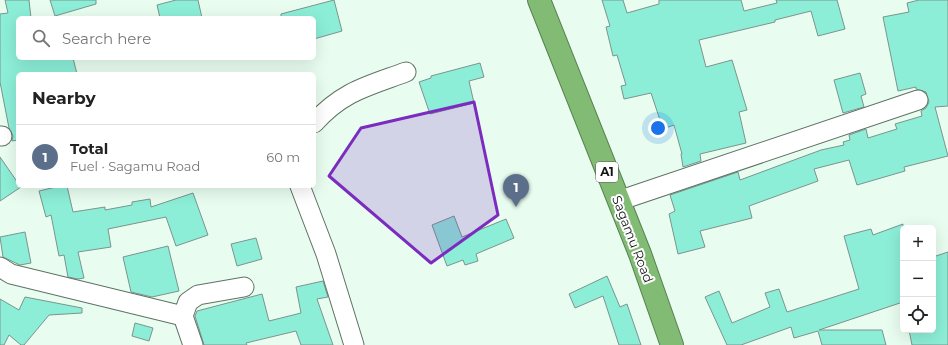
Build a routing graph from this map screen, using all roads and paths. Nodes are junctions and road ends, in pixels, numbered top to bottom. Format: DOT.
graph roads {
  1 [pos="539,0"];
  2 [pos="406,72"];
  3 [pos="918,100"];
  4 [pos="316,121"];
  5 [pos="301,188"];
  6 [pos="618,201"];
  7 [pos="0,267"];
  8 [pos="244,287"];
  9 [pos="182,316"];
  10 [pos="193,345"];
  11 [pos="354,345"];
  12 [pos="672,345"];
  1 -- 6 [label="highway, Sagamu Road / A1"];
  2 -- 4 [label="street"];
  3 -- 6 [label="street"];
  5 -- 11 [label="street"];
  6 -- 12 [label="highway, Sagamu Road / A1"];
  7 -- 9 [label="street"];
  8 -- 9 [label="street"];
  9 -- 10 [label="street"];
}
